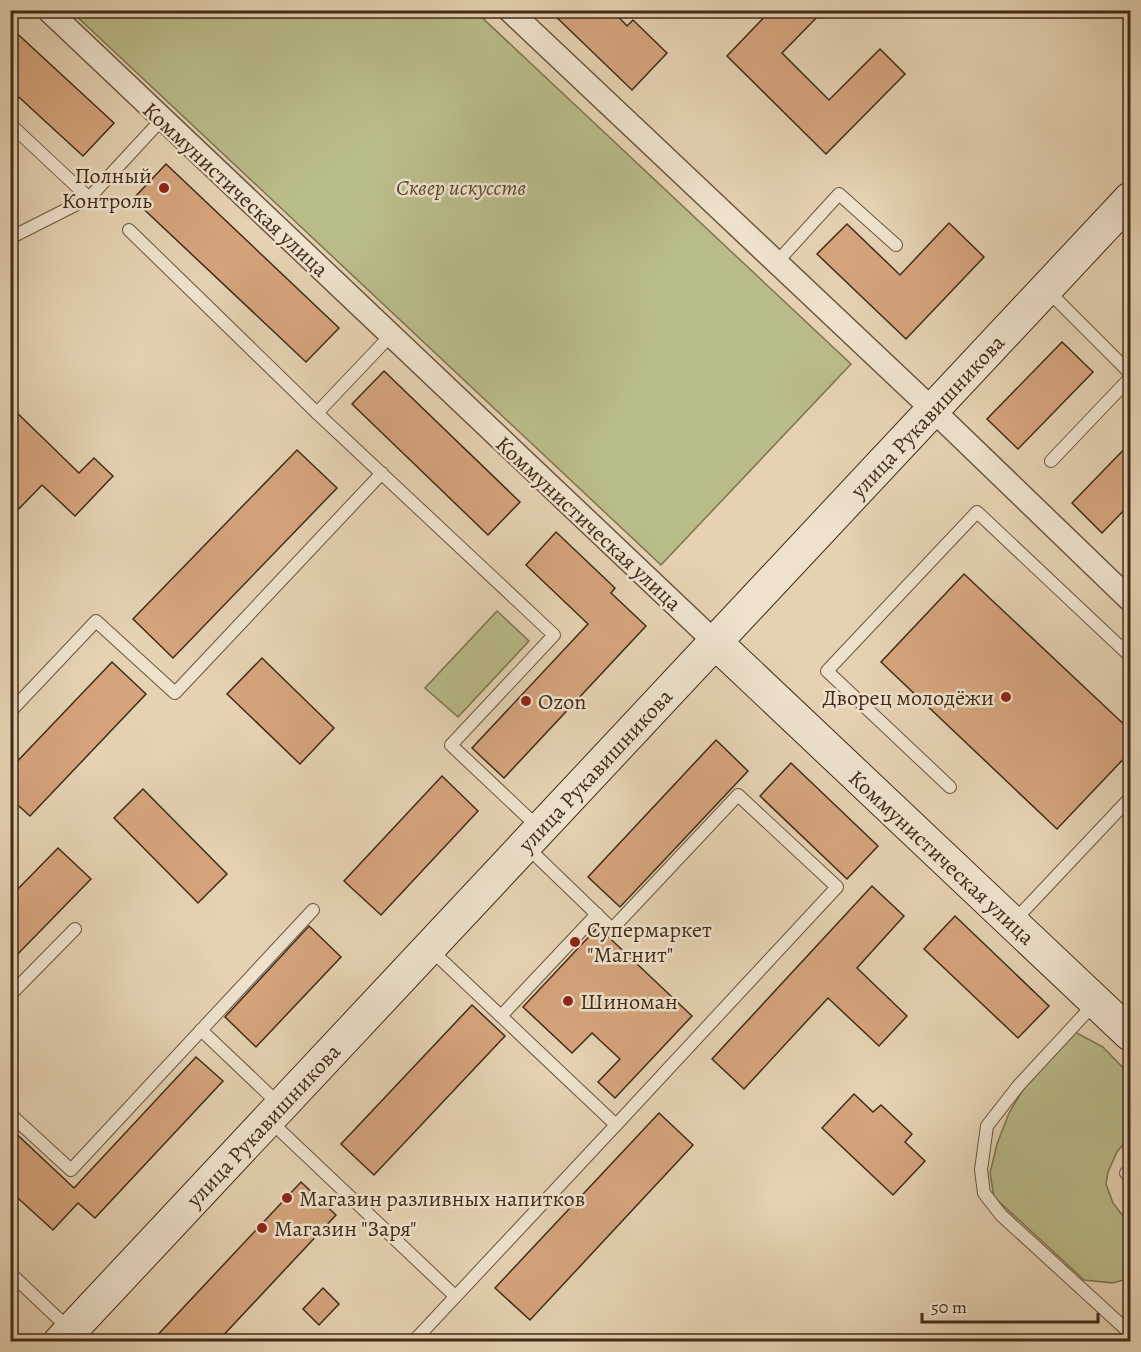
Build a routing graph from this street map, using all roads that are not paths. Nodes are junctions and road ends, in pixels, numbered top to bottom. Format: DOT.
graph roads {
  1 [pos="48,10"];
  2 [pos="509,10"];
  3 [pos="162,119"];
  4 [pos="10,124"];
  5 [pos="89,198"];
  6 [pos="1131,199"];
  7 [pos="129,230"];
  8 [pos="10,238"];
  9 [pos="896,245"];
  10 [pos="777,262"];
  11 [pos="1046,289"];
  12 [pos="391,335"];
  13 [pos="1131,373"];
  14 [pos="1131,378"];
  15 [pos="933,410"];
  16 [pos="317,412"];
  17 [pos="1052,460"];
  18 [pos="382,473"];
  19 [pos="1131,600"];
  20 [pos="715,642"];
  21 [pos="1131,656"];
  22 [pos="10,712"];
  23 [pos="950,788"];
  24 [pos="1131,798"];
  25 [pos="533,837"];
  26 [pos="313,910"];
  27 [pos="597,914"];
  28 [pos="1012,923"];
  29 [pos="75,929"];
  30 [pos="429,948"];
  31 [pos="10,995"];
  32 [pos="1095,1002"];
  33 [pos="501,1016"];
  34 [pos="201,1030"];
  35 [pos="1131,1034"];
  36 [pos="10,1113"];
  37 [pos="274,1113"];
  38 [pos="616,1125"];
  39 [pos="10,1273"];
  40 [pos="455,1296"];
  41 [pos="1131,1333"];
  42 [pos="71,1337"];
  43 [pos="412,1341"];
  1 -- 3 [label="street, Коммунистическая улица"];
  2 -- 10 [label="street"];
  3 -- 5 [label="lane"];
  3 -- 12 [label="street, Коммунистическая улица"];
  4 -- 5 [label="lane"];
  5 -- 8 [label="lane"];
  6 -- 11 [label="street, улица Рукавишникова"];
  7 -- 16 [label="lane"];
  9 -- 10 [label="lane"];
  10 -- 15 [label="street"];
  11 -- 13 [label="lane"];
  11 -- 15 [label="street, улица Рукавишникова"];
  12 -- 16 [label="lane"];
  12 -- 20 [label="street, Коммунистическая улица"];
  14 -- 17 [label="lane"];
  15 -- 19 [label="street"];
  15 -- 20 [label="street, улица Рукавишникова"];
  16 -- 18 [label="lane"];
  18 -- 22 [label="lane"];
  18 -- 25 [label="lane"];
  20 -- 25 [label="street, улица Рукавишникова"];
  20 -- 28 [label="street, Коммунистическая улица"];
  21 -- 23 [label="lane"];
  24 -- 28 [label="lane"];
  25 -- 27 [label="lane"];
  25 -- 30 [label="street, улица Рукавишникова"];
  26 -- 34 [label="lane"];
  27 -- 33 [label="lane"];
  27 -- 38 [label="lane"];
  28 -- 32 [label="street, Коммунистическая улица"];
  29 -- 31 [label="lane"];
  30 -- 33 [label="lane"];
  30 -- 37 [label="street, улица Рукавишникова"];
  32 -- 35 [label="street, Коммунистическая улица"];
  32 -- 41 [label="lane"];
  33 -- 38 [label="lane"];
  34 -- 36 [label="lane"];
  34 -- 37 [label="lane"];
  37 -- 40 [label="lane"];
  37 -- 42 [label="street, улица Рукавишникова"];
  38 -- 40 [label="lane"];
  39 -- 42 [label="lane"];
  40 -- 43 [label="lane"];
}
